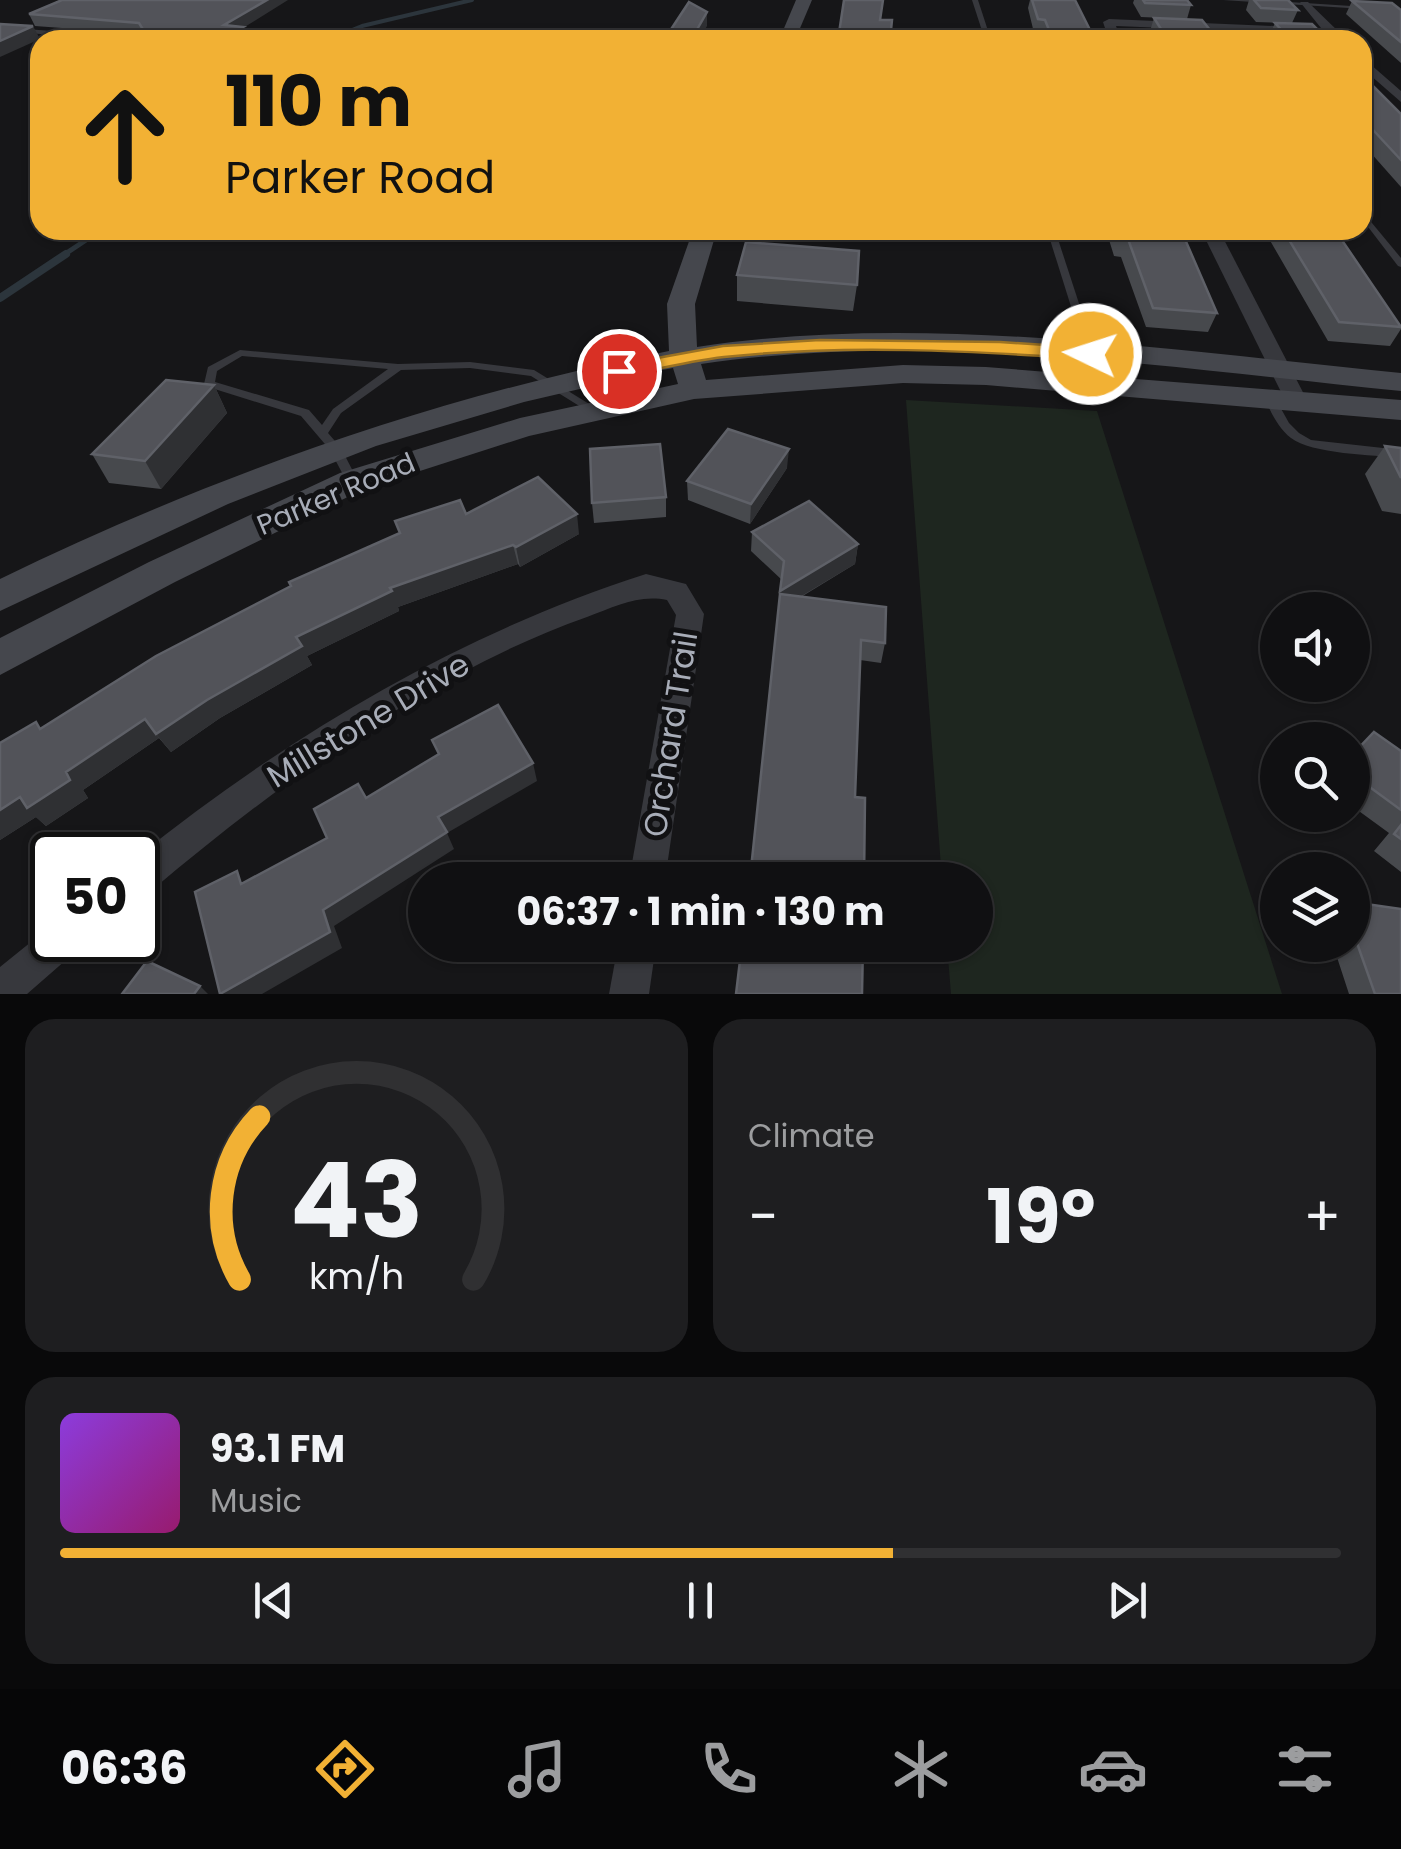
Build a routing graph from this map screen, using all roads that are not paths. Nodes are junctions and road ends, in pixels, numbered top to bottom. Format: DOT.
graph roads {
  1 [pos="804,0"];
  2 [pos="975,0"];
  3 [pos="1226,0"];
  4 [pos="1304,4"];
  5 [pos="1373,8"];
  6 [pos="1219,26"];
  7 [pos="0,30"];
  8 [pos="791,30"];
  9 [pos="985,30"];
  10 [pos="1112,30"];
  11 [pos="1222,30"];
  12 [pos="1266,30"];
  13 [pos="1330,30"];
  14 [pos="30,32"];
  15 [pos="1372,70"];
  16 [pos="1401,98"];
  17 [pos="1372,227"];
  18 [pos="701,240"];
  19 [pos="1054,240"];
  20 [pos="1215,240"];
  21 [pos="1401,264"];
  22 [pos="398,368"];
  23 [pos="1096,368"];
  24 [pos="688,374"];
  25 [pos="1401,382"];
  26 [pos="554,384"];
  27 [pos="1282,389"];
  28 [pos="593,410"];
  29 [pos="1401,410"];
  30 [pos="328,440"];
  31 [pos="1401,454"];
  32 [pos="352,481"];
  33 [pos="676,592"];
  34 [pos="0,596"];
  35 [pos="0,658"];
  36 [pos="160,860"];
  37 [pos="650,862"];
  38 [pos="35,962"];
  39 [pos="634,962"];
  40 [pos="0,992"];
  41 [pos="629,994"];
  1 -- 8 [label="main road"];
  2 -- 9 [label="lane"];
  3 -- 4 [label="lane"];
  4 -- 5 [label="lane"];
  4 -- 13 [label="street"];
  6 -- 10 [label="street"];
  6 -- 11 [label="lane"];
  6 -- 12 [label="street"];
  7 -- 14 [label="lane"];
  15 -- 16 [label="street"];
  17 -- 21 [label="lane"];
  18 -- 24 [label="main road"];
  19 -- 23 [label="lane"];
  20 -- 27 [label="street"];
  22 -- 26 [label="lane"];
  22 -- 30 [label="lane"];
  22 -- 30 [label="lane"];
  23 -- 24 [label="main road"];
  23 -- 27 [label="main road"];
  24 -- 26 [label="main road, Parker Road"];
  24 -- 28 [label="main road, Parker Road"];
  25 -- 27 [label="main road"];
  26 -- 28 [label="lane"];
  26 -- 30 [label="main road, Parker Road"];
  27 -- 29 [label="main road"];
  27 -- 31 [label="lane"];
  28 -- 32 [label="main road, Parker Road"];
  30 -- 32 [label="lane"];
  30 -- 34 [label="main road, Parker Road"];
  32 -- 35 [label="main road, Parker Road"];
  33 -- 36 [label="street, Millstone Drive"];
  33 -- 37 [label="street, Orchard Trail"];
  38 -- 40 [label="street"];
  39 -- 41 [label="street"];
}
